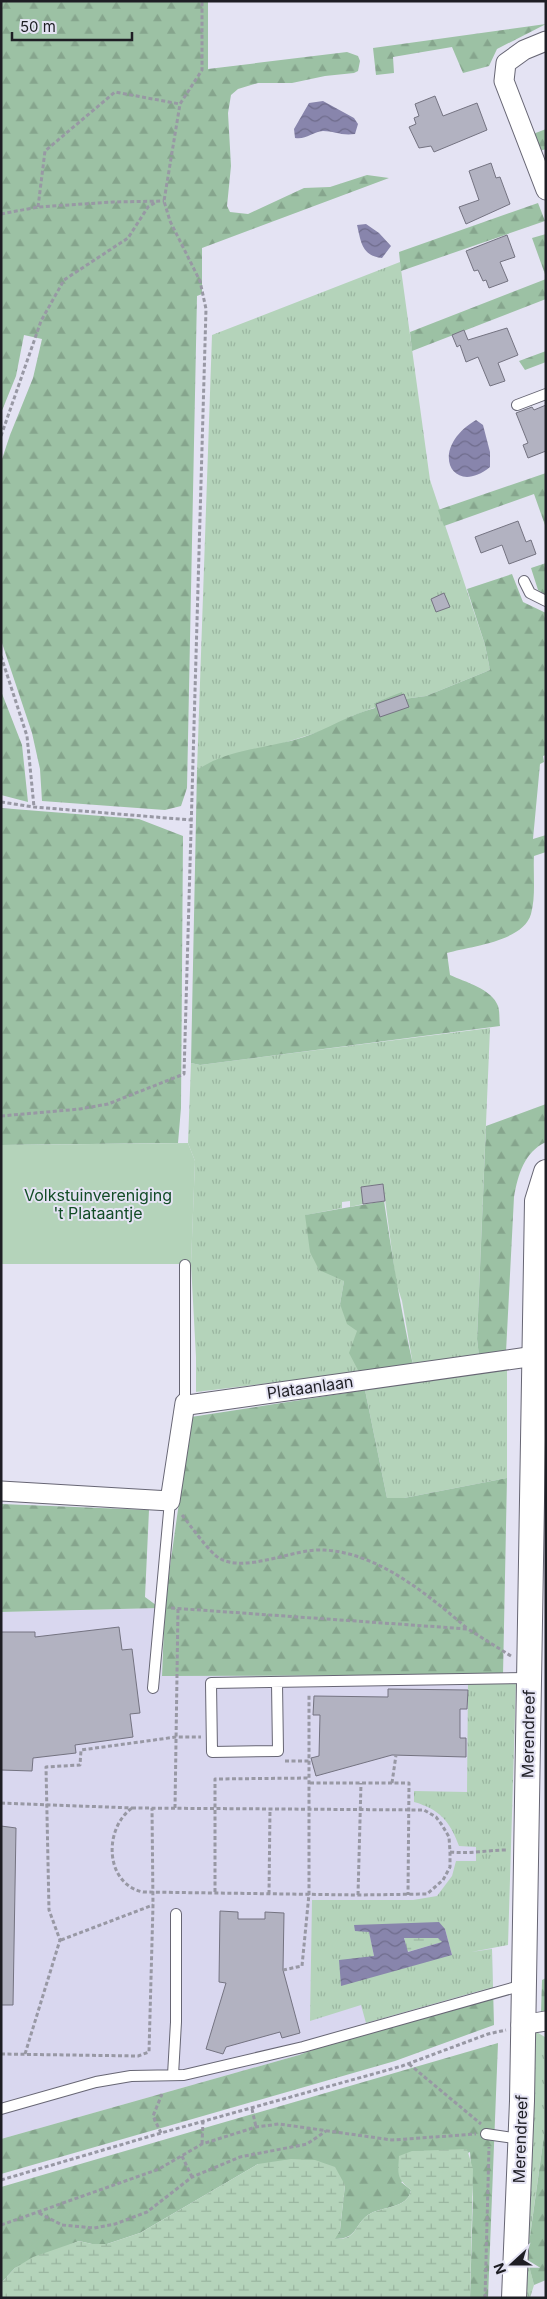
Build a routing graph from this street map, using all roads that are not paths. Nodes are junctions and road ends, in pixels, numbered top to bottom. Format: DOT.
graph roads {
  1 [pos="546,41"];
  2 [pos="546,190"];
  3 [pos="546,394"];
  4 [pos="517,405"];
  5 [pos="524,581"];
  6 [pos="546,601"];
  7 [pos="546,1172"];
  8 [pos="185,1265"];
  9 [pos="535,1356"];
  10 [pos="540,1389"];
  11 [pos="185,1403"];
  12 [pos="1,1490"];
  13 [pos="170,1501"];
  14 [pos="529,1678"];
  15 [pos="277,1683"];
  16 [pos="153,1688"];
  17 [pos="176,1914"];
  18 [pos="523,1985"];
  19 [pos="546,2020"];
  20 [pos="517,2027"];
  21 [pos="173,2075"];
  22 [pos="1,2109"];
  23 [pos="488,2134"];
  24 [pos="520,2139"];
  25 [pos="514,2298"];
  1 -- 2 [label="street"];
  3 -- 4 [label="lane"];
  5 -- 6 [label="lane"];
  7 -- 9 [label="street, Merendreef"];
  8 -- 11 [label="lane"];
  9 -- 10 [label="street, Merendreef"];
  9 -- 11 [label="street, Plataanlaan"];
  10 -- 14 [label="street, Merendreef"];
  11 -- 13 [label="street"];
  12 -- 13 [label="street"];
  13 -- 16 [label="lane"];
  14 -- 15 [label="lane"];
  14 -- 18 [label="street, Merendreef"];
  15 -- 15 [label="lane"];
  17 -- 21 [label="lane"];
  18 -- 20 [label="street, Merendreef"];
  18 -- 21 [label="lane"];
  19 -- 20 [label="street"];
  20 -- 24 [label="street, Merendreef"];
  21 -- 22 [label="lane"];
  23 -- 24 [label="lane"];
  24 -- 25 [label="street, Merendreef"];
}
